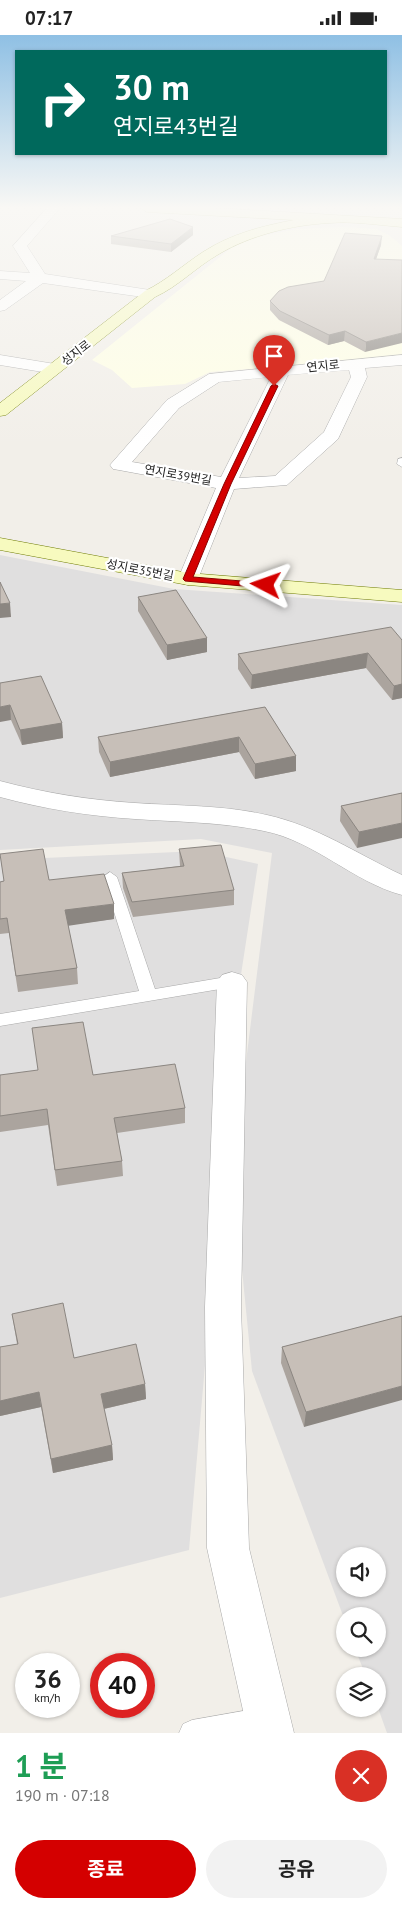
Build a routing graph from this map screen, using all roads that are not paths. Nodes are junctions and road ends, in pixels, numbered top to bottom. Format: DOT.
graph roads {
  1 [pos="27,287"];
  2 [pos="108,287"];
  3 [pos="165,287"];
  4 [pos="150,293"];
  5 [pos="0,307"];
  6 [pos="0,359"];
  7 [pos="402,360"];
  8 [pos="355,363"];
  9 [pos="55,369"];
  10 [pos="282,370"];
  11 [pos="215,377"];
  12 [pos="0,411"];
  13 [pos="227,484"];
  14 [pos="0,544"];
  15 [pos="188,579"];
  16 [pos="402,596"];
  17 [pos="0,789"];
  18 [pos="110,877"];
  19 [pos="402,885"];
  20 [pos="232,982"];
  21 [pos="149,996"];
  22 [pos="0,1019"];
  23 [pos="269,1726"];
  24 [pos="192,1733"];
  1 -- 5 [label="street"];
  2 -- 4 [label="street"];
  3 -- 4 [label="main road, 성지로"];
  4 -- 9 [label="main road, 성지로"];
  6 -- 9 [label="street"];
  7 -- 8 [label="street, 연지로"];
  8 -- 10 [label="street, 연지로"];
  8 -- 13 [label="street, 연지로39번길"];
  9 -- 12 [label="main road, 성지로"];
  10 -- 11 [label="street, 연지로"];
  10 -- 13 [label="street"];
  11 -- 13 [label="street, 연지로39번길"];
  13 -- 15 [label="street"];
  14 -- 15 [label="main road, 성지로35번길"];
  15 -- 16 [label="main road, 성지로35번길"];
  17 -- 19 [label="street"];
  18 -- 21 [label="lane"];
  20 -- 21 [label="lane"];
  20 -- 23 [label="street"];
  21 -- 22 [label="lane"];
  23 -- 24 [label="lane"];
}
